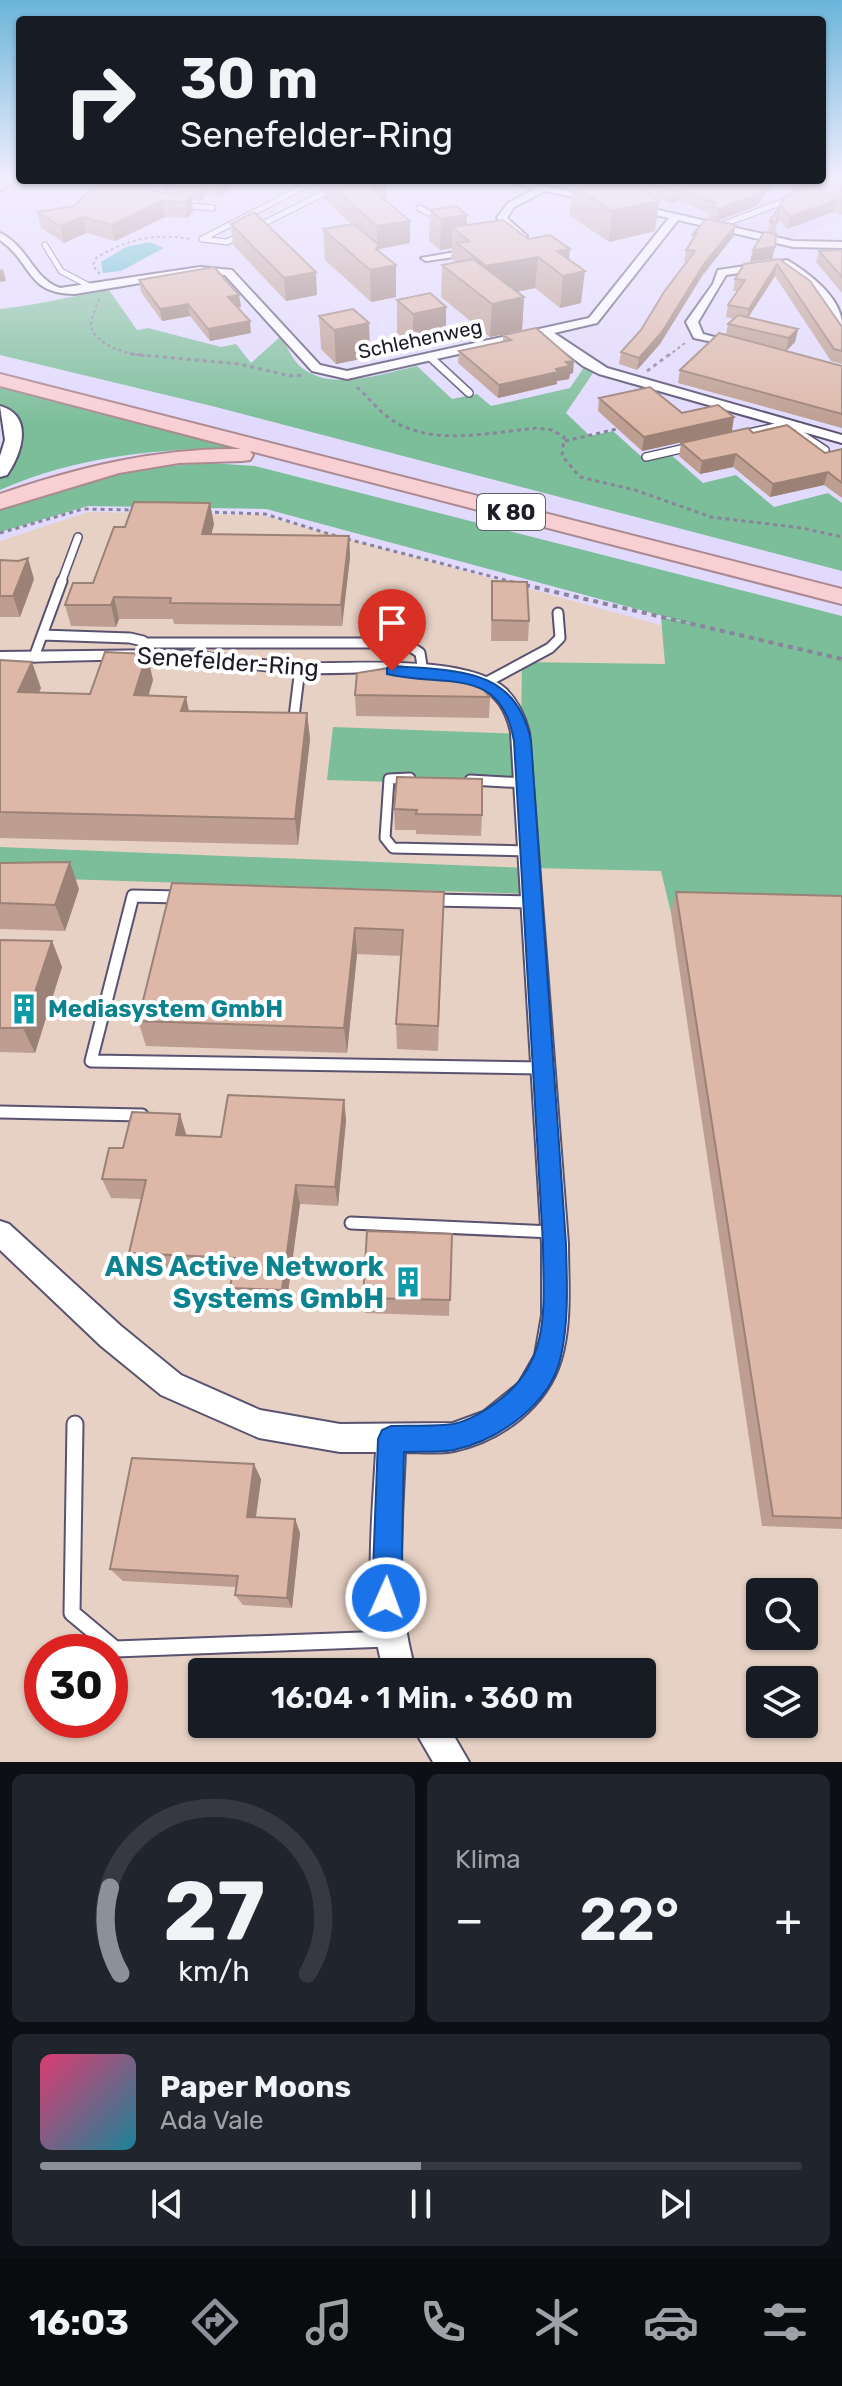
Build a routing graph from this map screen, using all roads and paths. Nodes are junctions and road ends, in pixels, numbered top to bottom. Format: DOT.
graph roads {
  1 [pos="28,262"];
  2 [pos="56,262"];
  3 [pos="96,262"];
  4 [pos="639,262"];
  5 [pos="787,263"];
  6 [pos="110,286"];
  7 [pos="93,288"];
  8 [pos="842,322"];
  9 [pos="546,332"];
  10 [pos="698,336"];
  11 [pos="756,350"];
  12 [pos="430,357"];
  13 [pos="323,371"];
  14 [pos="343,375"];
  15 [pos="0,380"];
  16 [pos="636,381"];
  17 [pos="469,393"];
  18 [pos="0,411"];
  19 [pos="795,425"];
  20 [pos="620,428"];
  21 [pos="732,437"];
  22 [pos="842,439"];
  23 [pos="565,441"];
  24 [pos="703,444"];
  25 [pos="825,450"];
  26 [pos="646,457"];
  27 [pos="303,459"];
  28 [pos="0,471"];
  29 [pos="0,502"];
  30 [pos="144,511"];
  31 [pos="204,512"];
  32 [pos="842,532"];
  33 [pos="0,533"];
  34 [pos="834,534"];
  35 [pos="78,537"];
  36 [pos="842,537"];
  37 [pos="842,597"];
  38 [pos="558,613"];
  39 [pos="38,646"];
  40 [pos="148,649"];
  41 [pos="0,657"];
  42 [pos="842,659"];
  43 [pos="300,668"];
  44 [pos="423,672"];
  45 [pos="485,683"];
  46 [pos="293,727"];
  47 [pos="423,778"];
  48 [pos="452,779"];
  49 [pos="525,783"];
  50 [pos="530,851"];
  51 [pos="195,897"];
  52 [pos="412,900"];
  53 [pos="533,902"];
  54 [pos="544,1068"];
  55 [pos="0,1112"];
  56 [pos="155,1116"];
  57 [pos="351,1223"];
  58 [pos="554,1232"];
  59 [pos="0,1233"];
  60 [pos="75,1424"];
  61 [pos="391,1439"];
  62 [pos="389,1639"];
  63 [pos="395,1658"];
  64 [pos="437,1738"];
  65 [pos="452,1762"];
  1 -- 7 [label="street"];
  2 -- 7 [label="lane"];
  3 -- 6 [label="path"];
  4 -- 9 [label="street, Schlehenweg"];
  5 -- 8 [label="street"];
  5 -- 10 [label="street"];
  6 -- 7 [label="street"];
  6 -- 13 [label="street"];
  7 -- 13 [label="path"];
  9 -- 12 [label="street, Schlehenweg"];
  9 -- 16 [label="street"];
  10 -- 11 [label="street"];
  10 -- 16 [label="path"];
  12 -- 14 [label="street, Schlehenweg"];
  12 -- 17 [label="lane"];
  13 -- 14 [label="street, Schlehenweg"];
  14 -- 23 [label="path"];
  15 -- 27 [label="highway, K 80"];
  16 -- 19 [label="street"];
  18 -- 28 [label="main road"];
  19 -- 21 [label="lane"];
  19 -- 22 [label="street"];
  19 -- 25 [label="lane"];
  20 -- 23 [label="path"];
  23 -- 34 [label="path"];
  24 -- 26 [label="lane"];
  27 -- 29 [label="highway"];
  27 -- 37 [label="highway, K 80"];
  30 -- 33 [label="path"];
  31 -- 42 [label="path"];
  32 -- 34 [label="path"];
  34 -- 36 [label="path"];
  35 -- 39 [label="lane"];
  38 -- 45 [label="lane"];
  39 -- 40 [label="street, Senefelder-Ring"];
  39 -- 41 [label="street, Senefelder-Ring"];
  40 -- 43 [label="street, Senefelder-Ring"];
  40 -- 44 [label="lane"];
  43 -- 44 [label="street, Senefelder-Ring"];
  43 -- 46 [label="lane"];
  44 -- 45 [label="street, Senefelder-Ring"];
  45 -- 49 [label="street"];
  47 -- 50 [label="lane"];
  48 -- 49 [label="lane"];
  49 -- 50 [label="street"];
  50 -- 53 [label="street"];
  51 -- 54 [label="lane"];
  52 -- 53 [label="lane"];
  53 -- 54 [label="street"];
  54 -- 58 [label="street"];
  55 -- 56 [label="lane"];
  57 -- 58 [label="lane"];
  58 -- 61 [label="street"];
  59 -- 61 [label="street"];
  60 -- 62 [label="lane"];
  61 -- 62 [label="street"];
  62 -- 63 [label="street"];
  64 -- 65 [label="street"];
}
